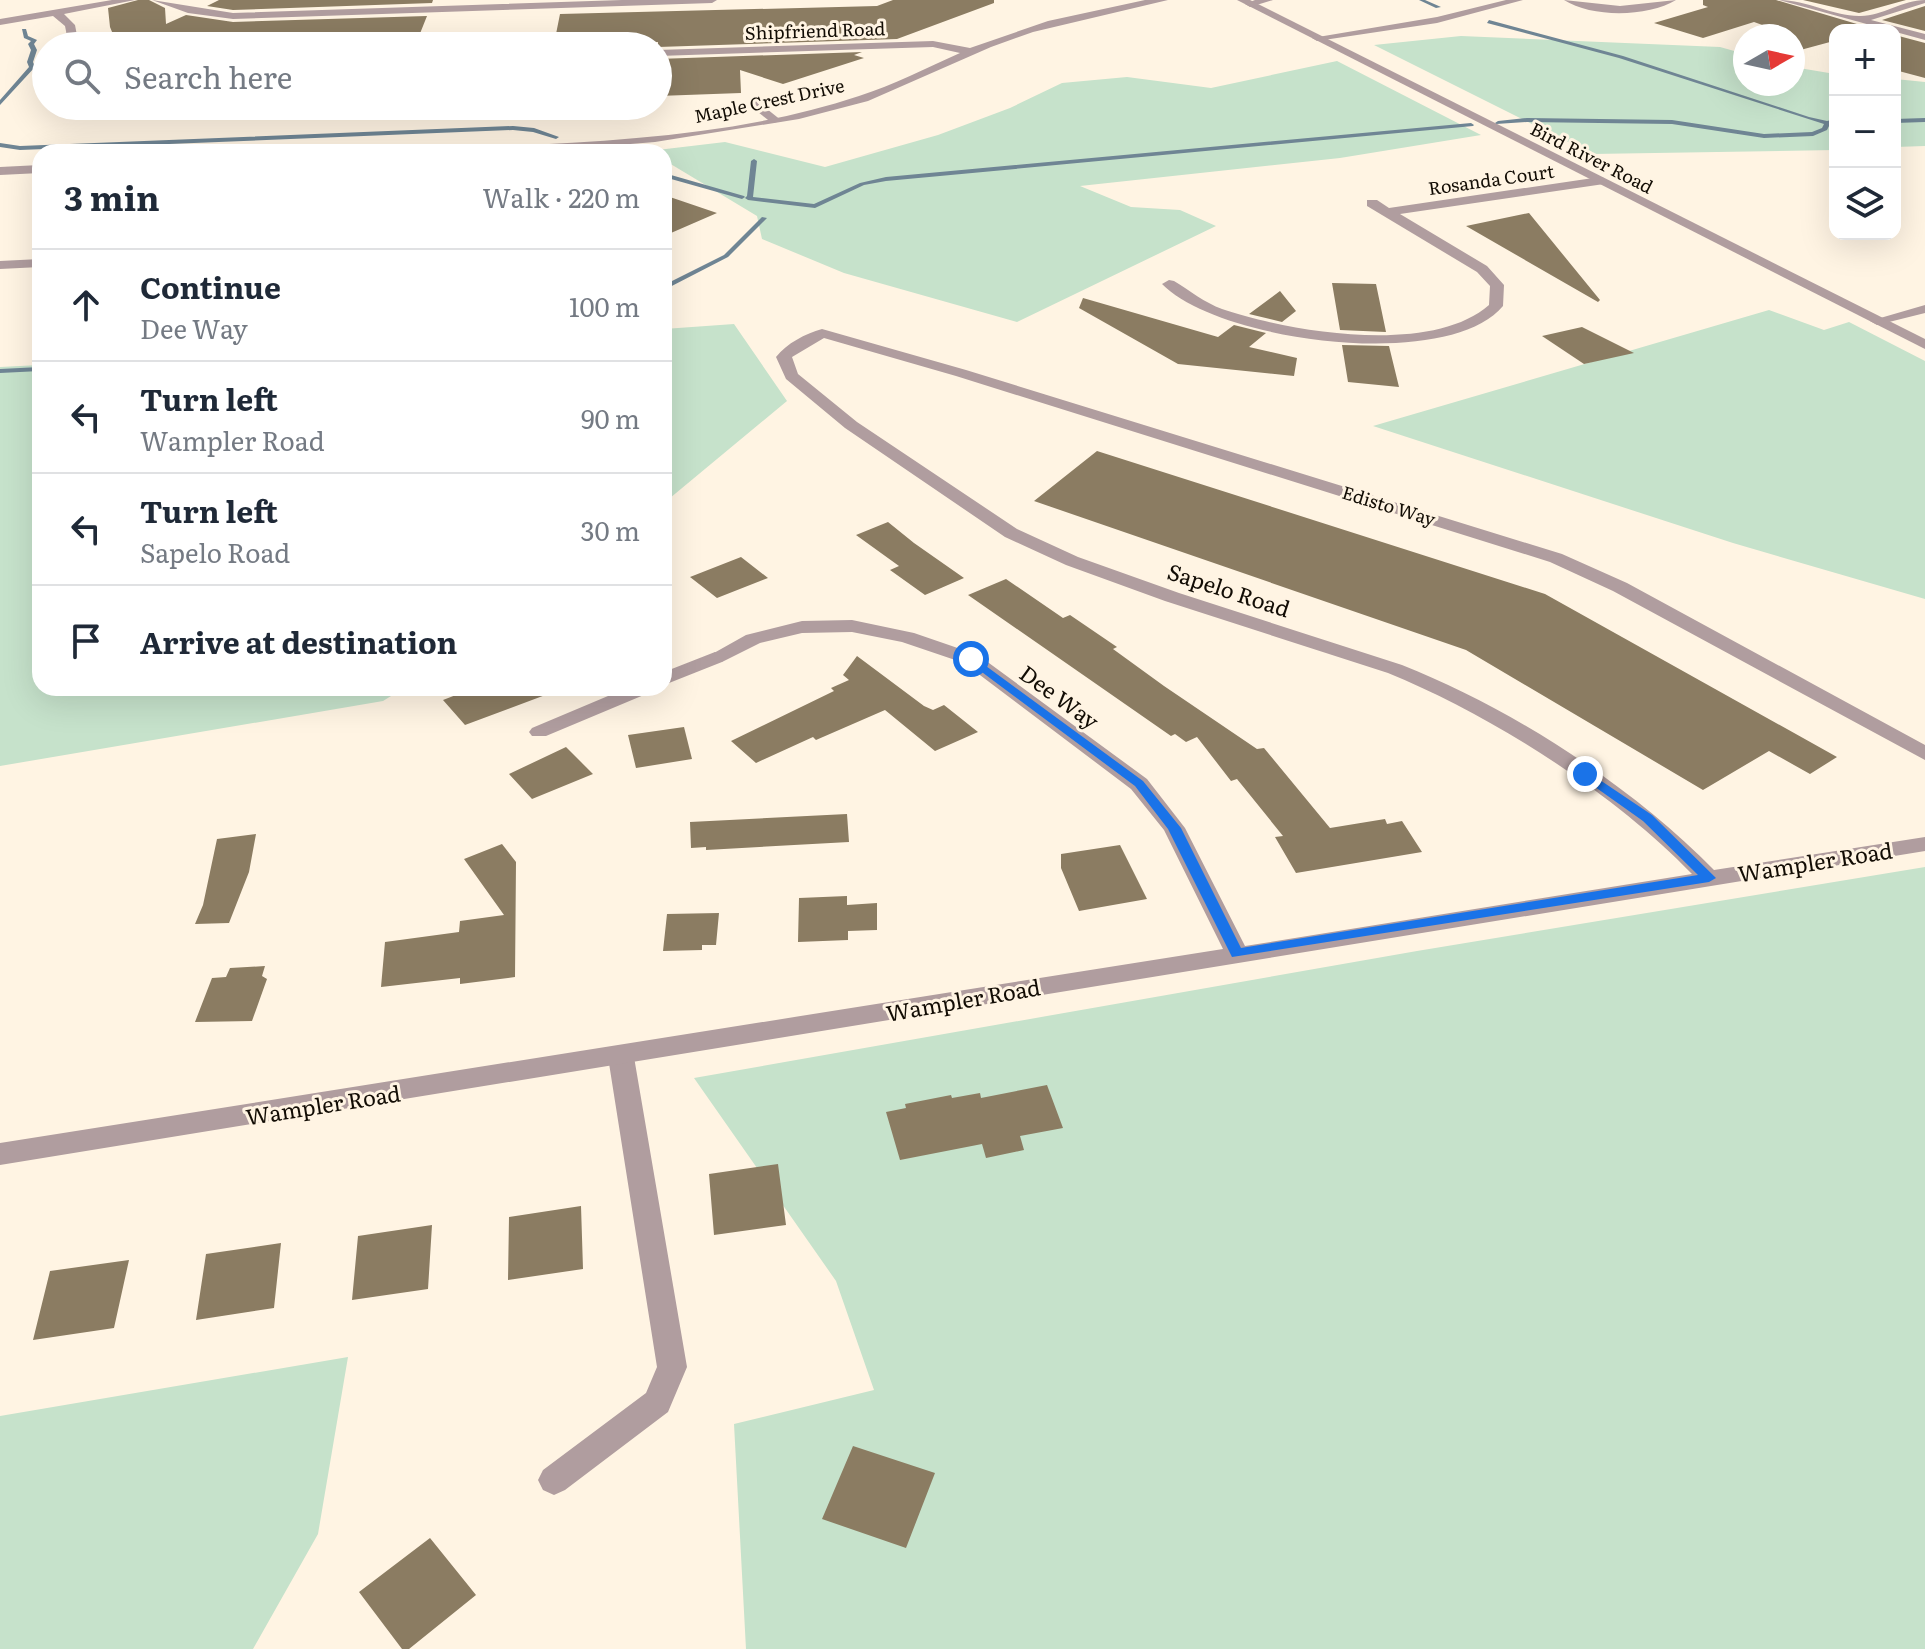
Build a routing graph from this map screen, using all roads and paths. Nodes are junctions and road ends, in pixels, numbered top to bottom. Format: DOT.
graph roads {
  1 [pos="130,0"];
  2 [pos="157,0"];
  3 [pos="280,0"];
  4 [pos="712,0"];
  5 [pos="1163,0"];
  6 [pos="1268,0"];
  7 [pos="1518,0"];
  8 [pos="1569,0"];
  9 [pos="1671,0"];
  10 [pos="1784,0"];
  11 [pos="1923,0"];
  12 [pos="1246,2"];
  13 [pos="56,13"];
  14 [pos="256,15"];
  15 [pos="1859,20"];
  16 [pos="0,22"];
  17 [pos="71,32"];
  18 [pos="1921,36"];
  19 [pos="1317,38"];
  20 [pos="1901,41"];
  21 [pos="972,52"];
  22 [pos="672,53"];
  23 [pos="753,103"];
  24 [pos="776,121"];
  25 [pos="580,144"];
  26 [pos="32,169"];
  27 [pos="0,171"];
  28 [pos="1600,181"];
  29 [pos="1372,203"];
  30 [pos="1387,212"];
  31 [pos="32,263"];
  32 [pos="0,265"];
  33 [pos="1169,284"];
  34 [pos="1925,309"];
  35 [pos="1877,321"];
  36 [pos="822,333"];
  37 [pos="1925,345"];
  38 [pos="672,676"];
  39 [pos="625,696"];
  40 [pos="539,732"];
  41 [pos="1925,754"];
  42 [pos="1925,844"];
  43 [pos="1709,878"];
  44 [pos="1237,953"];
  45 [pos="621,1057"];
  46 [pos="0,1154"];
  47 [pos="554,1480"];
  1 -- 13 [label="street"];
  2 -- 14 [label="street"];
  3 -- 14 [label="street"];
  4 -- 14 [label="street"];
  5 -- 21 [label="street, Maple Crest Drive"];
  6 -- 12 [label="street"];
  7 -- 19 [label="street"];
  8 -- 9 [label="street"];
  10 -- 15 [label="street"];
  11 -- 15 [label="street"];
  12 -- 19 [label="street, Bird River Road"];
  13 -- 16 [label="street"];
  13 -- 17 [label="street"];
  15 -- 18 [label="street"];
  18 -- 20 [label="street"];
  19 -- 28 [label="street, Bird River Road"];
  21 -- 22 [label="street, Shipfriend Road"];
  21 -- 24 [label="street, Maple Crest Drive"];
  23 -- 24 [label="street"];
  24 -- 25 [label="street, Maple Crest Drive"];
  26 -- 27 [label="street"];
  28 -- 30 [label="street, Rosanda Court"];
  28 -- 35 [label="street, Bird River Road"];
  29 -- 30 [label="street"];
  30 -- 33 [label="street"];
  31 -- 32 [label="street"];
  34 -- 35 [label="street"];
  35 -- 37 [label="street, Bird River Road"];
  36 -- 41 [label="street, Edisto Way"];
  36 -- 43 [label="street, Sapelo Road"];
  38 -- 44 [label="street, Dee Way"];
  39 -- 40 [label="street"];
  42 -- 43 [label="street, Wampler Road"];
  43 -- 44 [label="street, Wampler Road"];
  44 -- 45 [label="street, Wampler Road"];
  45 -- 46 [label="street, Wampler Road"];
  45 -- 47 [label="street"];
}
